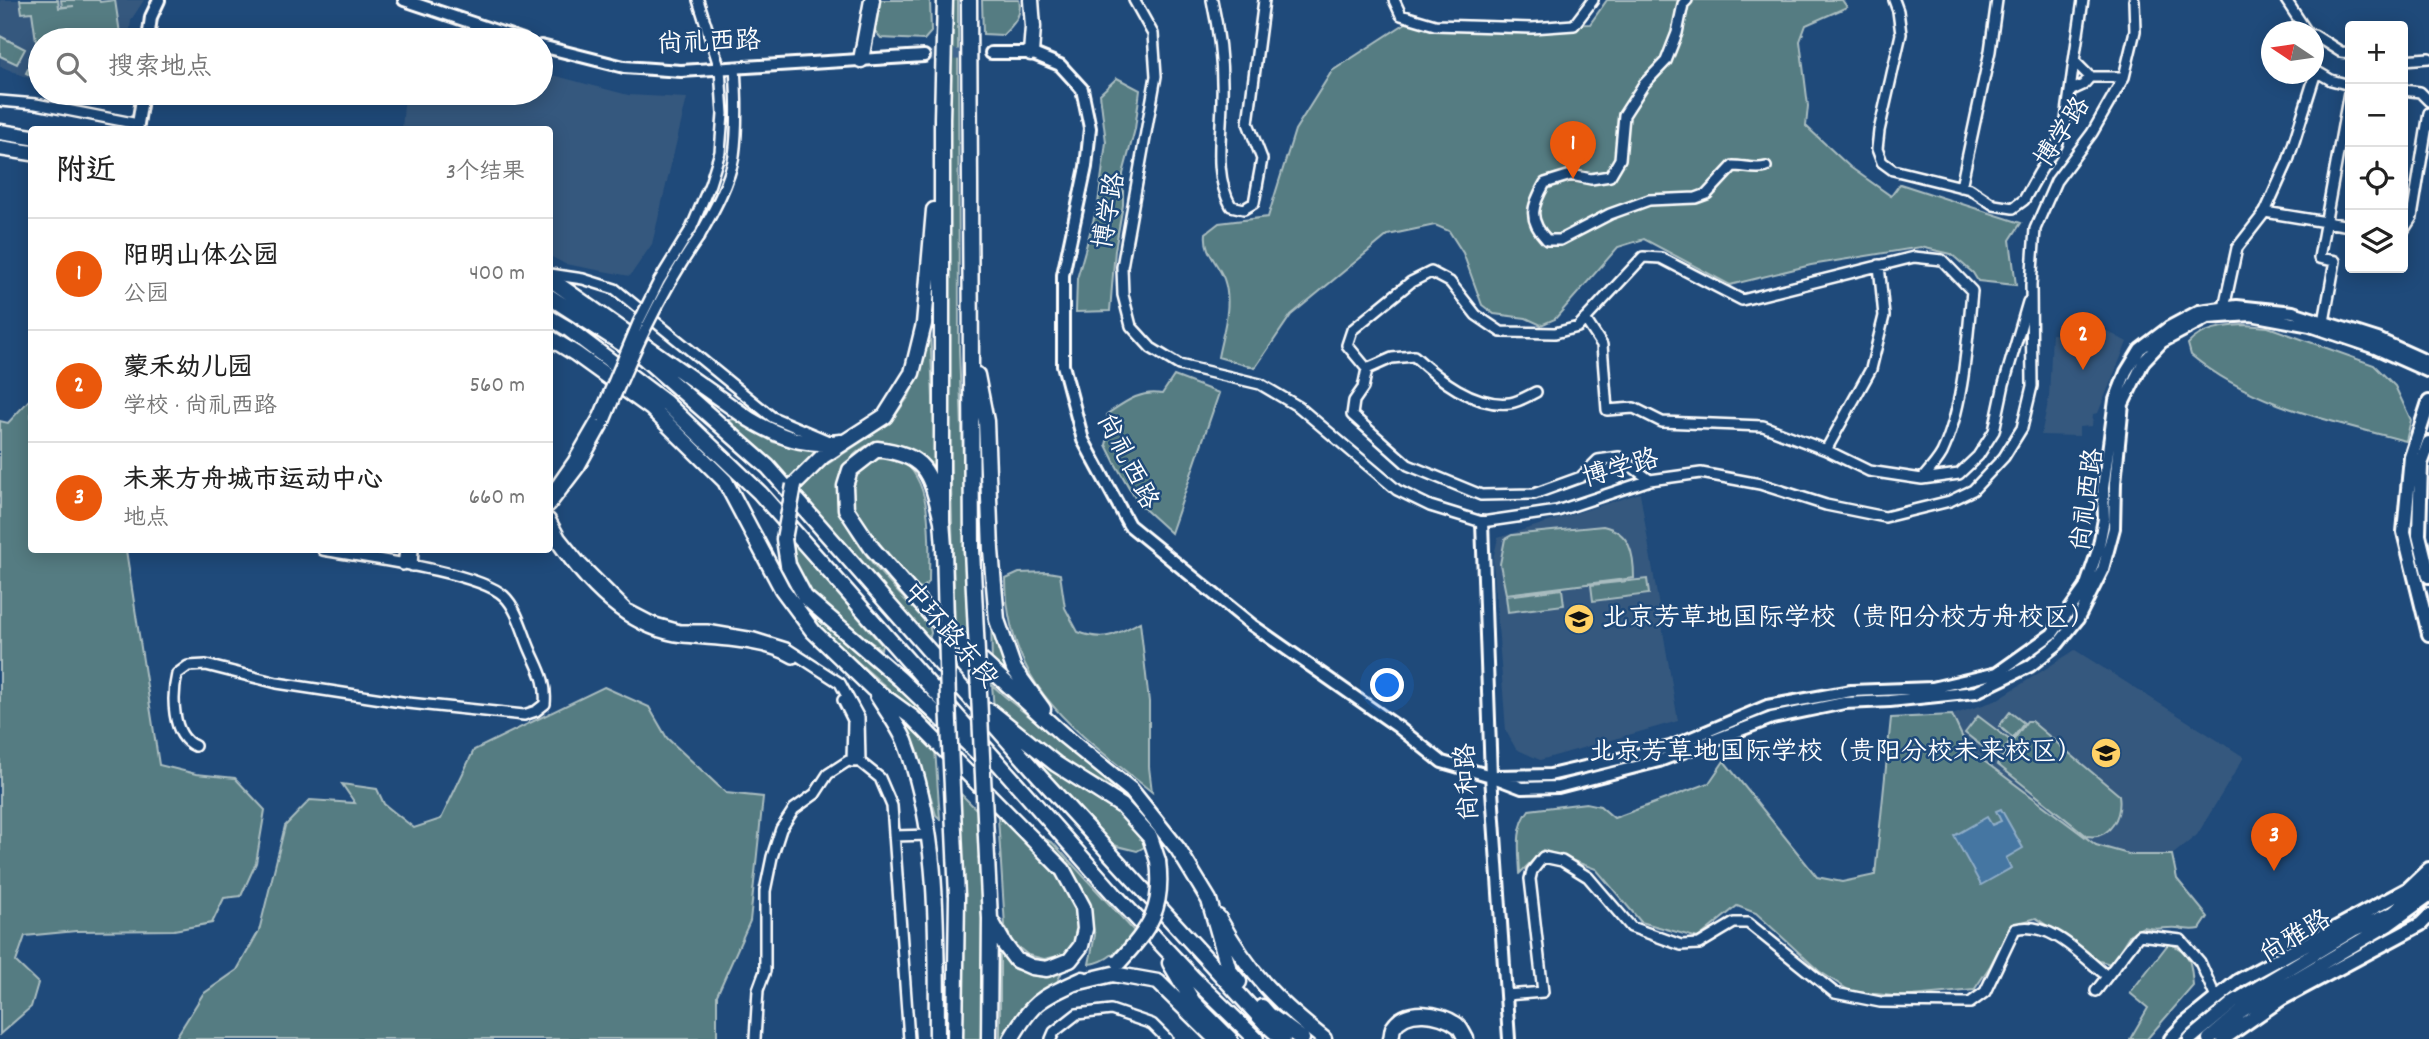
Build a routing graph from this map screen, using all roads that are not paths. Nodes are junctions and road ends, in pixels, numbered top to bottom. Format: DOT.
graph roads {
  1 [pos="159,0"];
  2 [pos="698,0"];
  3 [pos="872,0"];
  4 [pos="945,0"];
  5 [pos="970,0"];
  6 [pos="1031,0"];
  7 [pos="1134,0"];
  8 [pos="1212,0"];
  9 [pos="1264,0"];
  10 [pos="1394,0"];
  11 [pos="1592,0"];
  12 [pos="1688,0"];
  13 [pos="1895,0"];
  14 [pos="1997,0"];
  15 [pos="2083,0"];
  16 [pos="2134,0"];
  17 [pos="2286,0"];
  18 [pos="409,1"];
  19 [pos="2300,21"];
  20 [pos="150,28"];
  21 [pos="488,28"];
  22 [pos="2324,41"];
  23 [pos="553,49"];
  24 [pos="2345,52"];
  25 [pos="990,53"];
  26 [pos="1031,53"];
  27 [pos="924,56"];
  28 [pos="2429,58"];
  29 [pos="861,60"];
  30 [pos="2408,60"];
  31 [pos="2074,61"];
  32 [pos="735,67"];
  33 [pos="720,69"];
  34 [pos="2324,76"];
  35 [pos="2090,77"];
  36 [pos="2124,77"];
  37 [pos="2311,84"];
  38 [pos="2345,84"];
  39 [pos="2070,91"];
  40 [pos="2408,91"];
  41 [pos="0,101"];
  42 [pos="2429,101"];
  43 [pos="28,103"];
  44 [pos="40,105"];
  45 [pos="141,105"];
  46 [pos="2429,113"];
  47 [pos="2345,114"];
  48 [pos="942,118"];
  49 [pos="133,126"];
  50 [pos="137,126"];
  51 [pos="0,132"];
  52 [pos="28,136"];
  53 [pos="0,148"];
  54 [pos="28,152"];
  55 [pos="1766,167"];
  56 [pos="1961,187"];
  57 [pos="2265,212"];
  58 [pos="2326,221"];
  59 [pos="2408,224"];
  60 [pos="2345,225"];
  61 [pos="1879,265"];
  62 [pos="553,277"];
  63 [pos="553,279"];
  64 [pos="2031,294"];
  65 [pos="553,299"];
  66 [pos="2224,307"];
  67 [pos="1585,319"];
  68 [pos="553,320"];
  69 [pos="2325,322"];
  70 [pos="971,338"];
  71 [pos="553,340"];
  72 [pos="2429,362"];
  73 [pos="1367,369"];
  74 [pos="2429,372"];
  75 [pos="1536,393"];
  76 [pos="2429,402"];
  77 [pos="602,420"];
  78 [pos="838,443"];
  79 [pos="2429,443"];
  80 [pos="1826,450"];
  81 [pos="1650,480"];
  82 [pos="1922,480"];
  83 [pos="553,490"];
  84 [pos="553,502"];
  85 [pos="942,521"];
  86 [pos="1482,522"];
  87 [pos="553,524"];
  88 [pos="553,536"];
  89 [pos="339,553"];
  90 [pos="406,553"];
  91 [pos="413,553"];
  92 [pos="408,566"];
  93 [pos="2429,576"];
  94 [pos="2429,634"];
  95 [pos="873,688"];
  96 [pos="967,694"];
  97 [pos="1063,735"];
  98 [pos="195,746"];
  99 [pos="856,762"];
  100 [pos="1491,776"];
  101 [pos="894,835"];
  102 [pos="929,835"];
  103 [pos="1064,836"];
  104 [pos="2429,869"];
  105 [pos="2429,883"];
  106 [pos="2429,895"];
  107 [pos="1209,900"];
  108 [pos="2429,916"];
  109 [pos="990,919"];
  110 [pos="1157,940"];
  111 [pos="2107,976"];
  112 [pos="1075,983"];
  113 [pos="2096,991"];
  114 [pos="1506,995"];
  115 [pos="2216,998"];
  116 [pos="755,1039"];
  117 [pos="909,1039"];
  118 [pos="937,1039"];
  119 [pos="954,1039"];
  120 [pos="989,1039"];
  121 [pos="1011,1039"];
  122 [pos="1051,1039"];
  123 [pos="1167,1039"];
  124 [pos="1216,1039"];
  125 [pos="1230,1039"];
  126 [pos="1256,1039"];
  127 [pos="1283,1039"];
  128 [pos="1302,1039"];
  129 [pos="1324,1039"];
  130 [pos="1391,1039"];
  131 [pos="1466,1039"];
  132 [pos="1509,1039"];
  133 [pos="2171,1039"];
  134 [pos="2190,1039"];
  135 [pos="2209,1039"];
  136 [pos="2223,1039"];
  1 -- 20 [label="street"];
  2 -- 33 [label="street"];
  3 -- 29 [label="highway"];
  4 -- 48 [label="highway"];
  5 -- 70 [label="highway"];
  6 -- 26 [label="highway"];
  7 -- 86 [label="street, 博学路"];
  8 -- 9 [label="street"];
  10 -- 11 [label="street"];
  12 -- 55 [label="street"];
  13 -- 56 [label="street"];
  14 -- 56 [label="street"];
  15 -- 31 [label="street"];
  16 -- 36 [label="street, 博学路"];
  17 -- 19 [label="street"];
  18 -- 21 [label="street"];
  22 -- 24 [label="street"];
  23 -- 33 [label="street, 尚礼西路"];
  25 -- 26 [label="street, 尚礼西路"];
  26 -- 100 [label="street, 尚礼西路"];
  27 -- 29 [label="street, 尚礼西路"];
  28 -- 30 [label="street"];
  29 -- 32 [label="street, 尚礼西路"];
  31 -- 35 [label="street"];
  31 -- 39 [label="street"];
  32 -- 33 [label="street, 尚礼西路"];
  32 -- 77 [label="street, bridge"];
  33 -- 77 [label="street, bridge"];
  34 -- 38 [label="street"];
  35 -- 36 [label="street"];
  35 -- 39 [label="street"];
  36 -- 64 [label="street, 博学路"];
  37 -- 57 [label="street"];
  39 -- 56 [label="street"];
  40 -- 42 [label="street"];
  41 -- 43 [label="street"];
  44 -- 49 [label="street"];
  45 -- 50 [label="street"];
  46 -- 59 [label="street"];
  47 -- 58 [label="street"];
  48 -- 78 [label="highway"];
  48 -- 85 [label="highway"];
  51 -- 52 [label="highway"];
  53 -- 54 [label="highway"];
  57 -- 58 [label="street"];
  57 -- 66 [label="street"];
  58 -- 60 [label="street"];
  58 -- 69 [label="street"];
  61 -- 67 [label="street"];
  61 -- 80 [label="street"];
  61 -- 82 [label="street"];
  62 -- 78 [label="street"];
  63 -- 78 [label="highway"];
  64 -- 81 [label="street, 博学路"];
  64 -- 82 [label="street"];
  65 -- 96 [label="highway, 中环路东段"];
  66 -- 69 [label="street, 尚礼西路"];
  66 -- 100 [label="street, 尚礼西路"];
  67 -- 73 [label="street"];
  67 -- 80 [label="street"];
  68 -- 103 [label="highway, 中环路东段"];
  69 -- 72 [label="street, 尚礼西路"];
  70 -- 97 [label="highway"];
  70 -- 109 [label="highway, bridge"];
  71 -- 95 [label="highway"];
  73 -- 75 [label="street"];
  73 -- 81 [label="street"];
  74 -- 100 [label="street, 尚礼西路"];
  76 -- 94 [label="main road"];
  77 -- 83 [label="street"];
  77 -- 84 [label="street"];
  78 -- 103 [label="highway, bridge"];
  79 -- 93 [label="main road"];
  80 -- 82 [label="street"];
  81 -- 86 [label="street, 博学路"];
  85 -- 97 [label="highway"];
  85 -- 119 [label="highway, bridge"];
  86 -- 100 [label="street, 尚和路"];
  87 -- 99 [label="street"];
  88 -- 99 [label="street"];
  89 -- 92 [label="street"];
  90 -- 92 [label="street"];
  91 -- 92 [label="street"];
  92 -- 98 [label="street"];
  95 -- 102 [label="highway"];
  95 -- 109 [label="highway"];
  96 -- 112 [label="highway, bridge"];
  96 -- 127 [label="highway, 中环路东段"];
  97 -- 107 [label="highway"];
  99 -- 101 [label="street"];
  99 -- 116 [label="street"];
  100 -- 114 [label="street, 尚和路"];
  101 -- 102 [label="street"];
  101 -- 117 [label="street"];
  102 -- 118 [label="highway"];
  103 -- 110 [label="highway, 中环路东段"];
  104 -- 115 [label="main road"];
  105 -- 134 [label="main road, 尚雅路"];
  106 -- 135 [label="main road, 尚雅路"];
  107 -- 128 [label="highway"];
  107 -- 129 [label="highway"];
  108 -- 136 [label="main road"];
  109 -- 120 [label="highway"];
  110 -- 125 [label="highway"];
  110 -- 126 [label="highway, 中环路东段"];
  111 -- 113 [label="street"];
  111 -- 114 [label="street"];
  111 -- 115 [label="street"];
  112 -- 121 [label="highway"];
  112 -- 124 [label="highway"];
  114 -- 132 [label="street, 尚和路"];
  115 -- 133 [label="main road"];
  122 -- 123 [label="street"];
  130 -- 131 [label="highway"];
}
